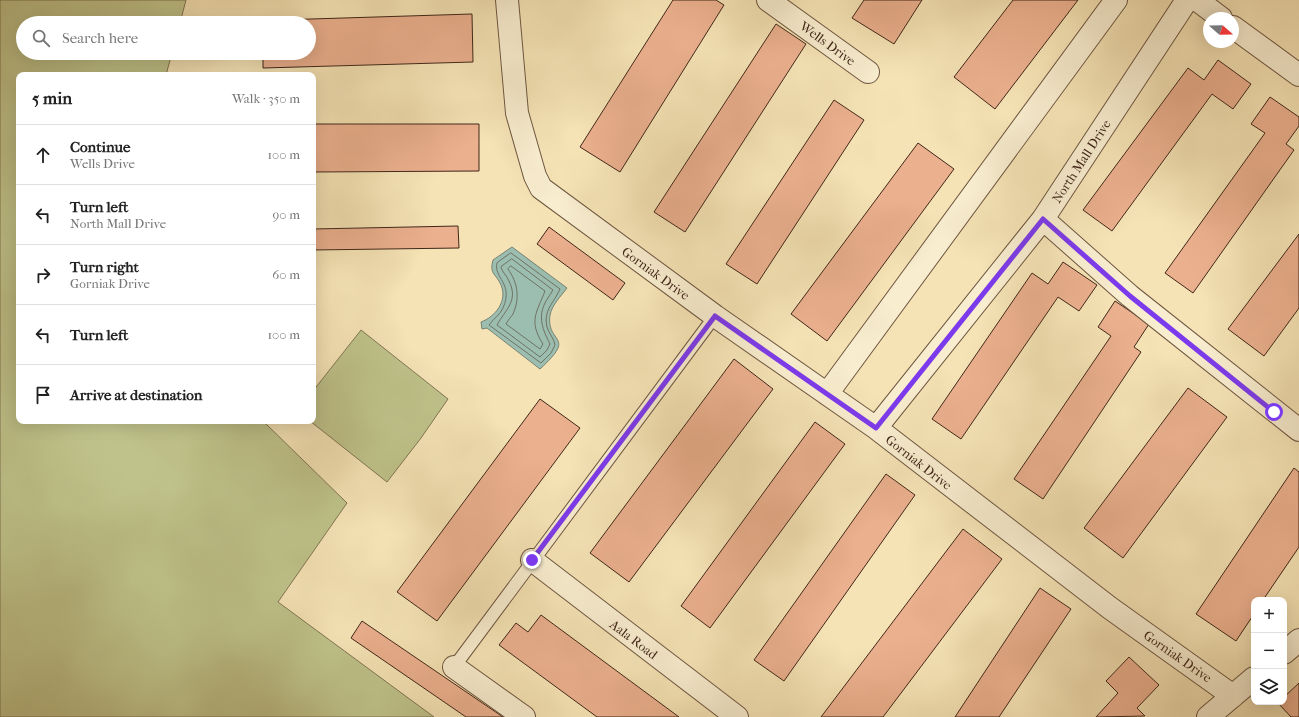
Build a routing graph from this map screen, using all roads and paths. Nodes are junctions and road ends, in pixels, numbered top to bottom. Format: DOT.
graph roads {
  1 [pos="507,0"];
  2 [pos="768,0"];
  3 [pos="1116,0"];
  4 [pos="1187,0"];
  5 [pos="1197,0"];
  6 [pos="1213,12"];
  7 [pos="1239,31"];
  8 [pos="868,72"];
  9 [pos="1299,75"];
  10 [pos="1043,219"];
  11 [pos="715,316"];
  12 [pos="827,394"];
  13 [pos="876,428"];
  14 [pos="1299,430"];
  15 [pos="532,560"];
  16 [pos="1299,640"];
  17 [pos="1287,650"];
  18 [pos="454,667"];
  19 [pos="1251,681"];
  20 [pos="1234,696"];
  21 [pos="524,717"];
  22 [pos="737,717"];
  23 [pos="1208,717"];
  1 -- 11 [label="street, Gorniak Drive"];
  2 -- 8 [label="street, Wells Drive"];
  3 -- 12 [label="street"];
  4 -- 10 [label="street, North Mall Drive"];
  5 -- 6 [label="street"];
  7 -- 9 [label="street"];
  10 -- 13 [label="street, North Mall Drive"];
  10 -- 14 [label="street"];
  11 -- 12 [label="street, Gorniak Drive"];
  11 -- 15 [label="lane"];
  12 -- 13 [label="street, Gorniak Drive"];
  13 -- 20 [label="street, Gorniak Drive"];
  15 -- 18 [label="lane"];
  15 -- 22 [label="street, Aala Road"];
  16 -- 17 [label="street"];
  18 -- 21 [label="street"];
  19 -- 20 [label="street"];
  20 -- 23 [label="street"];
}
